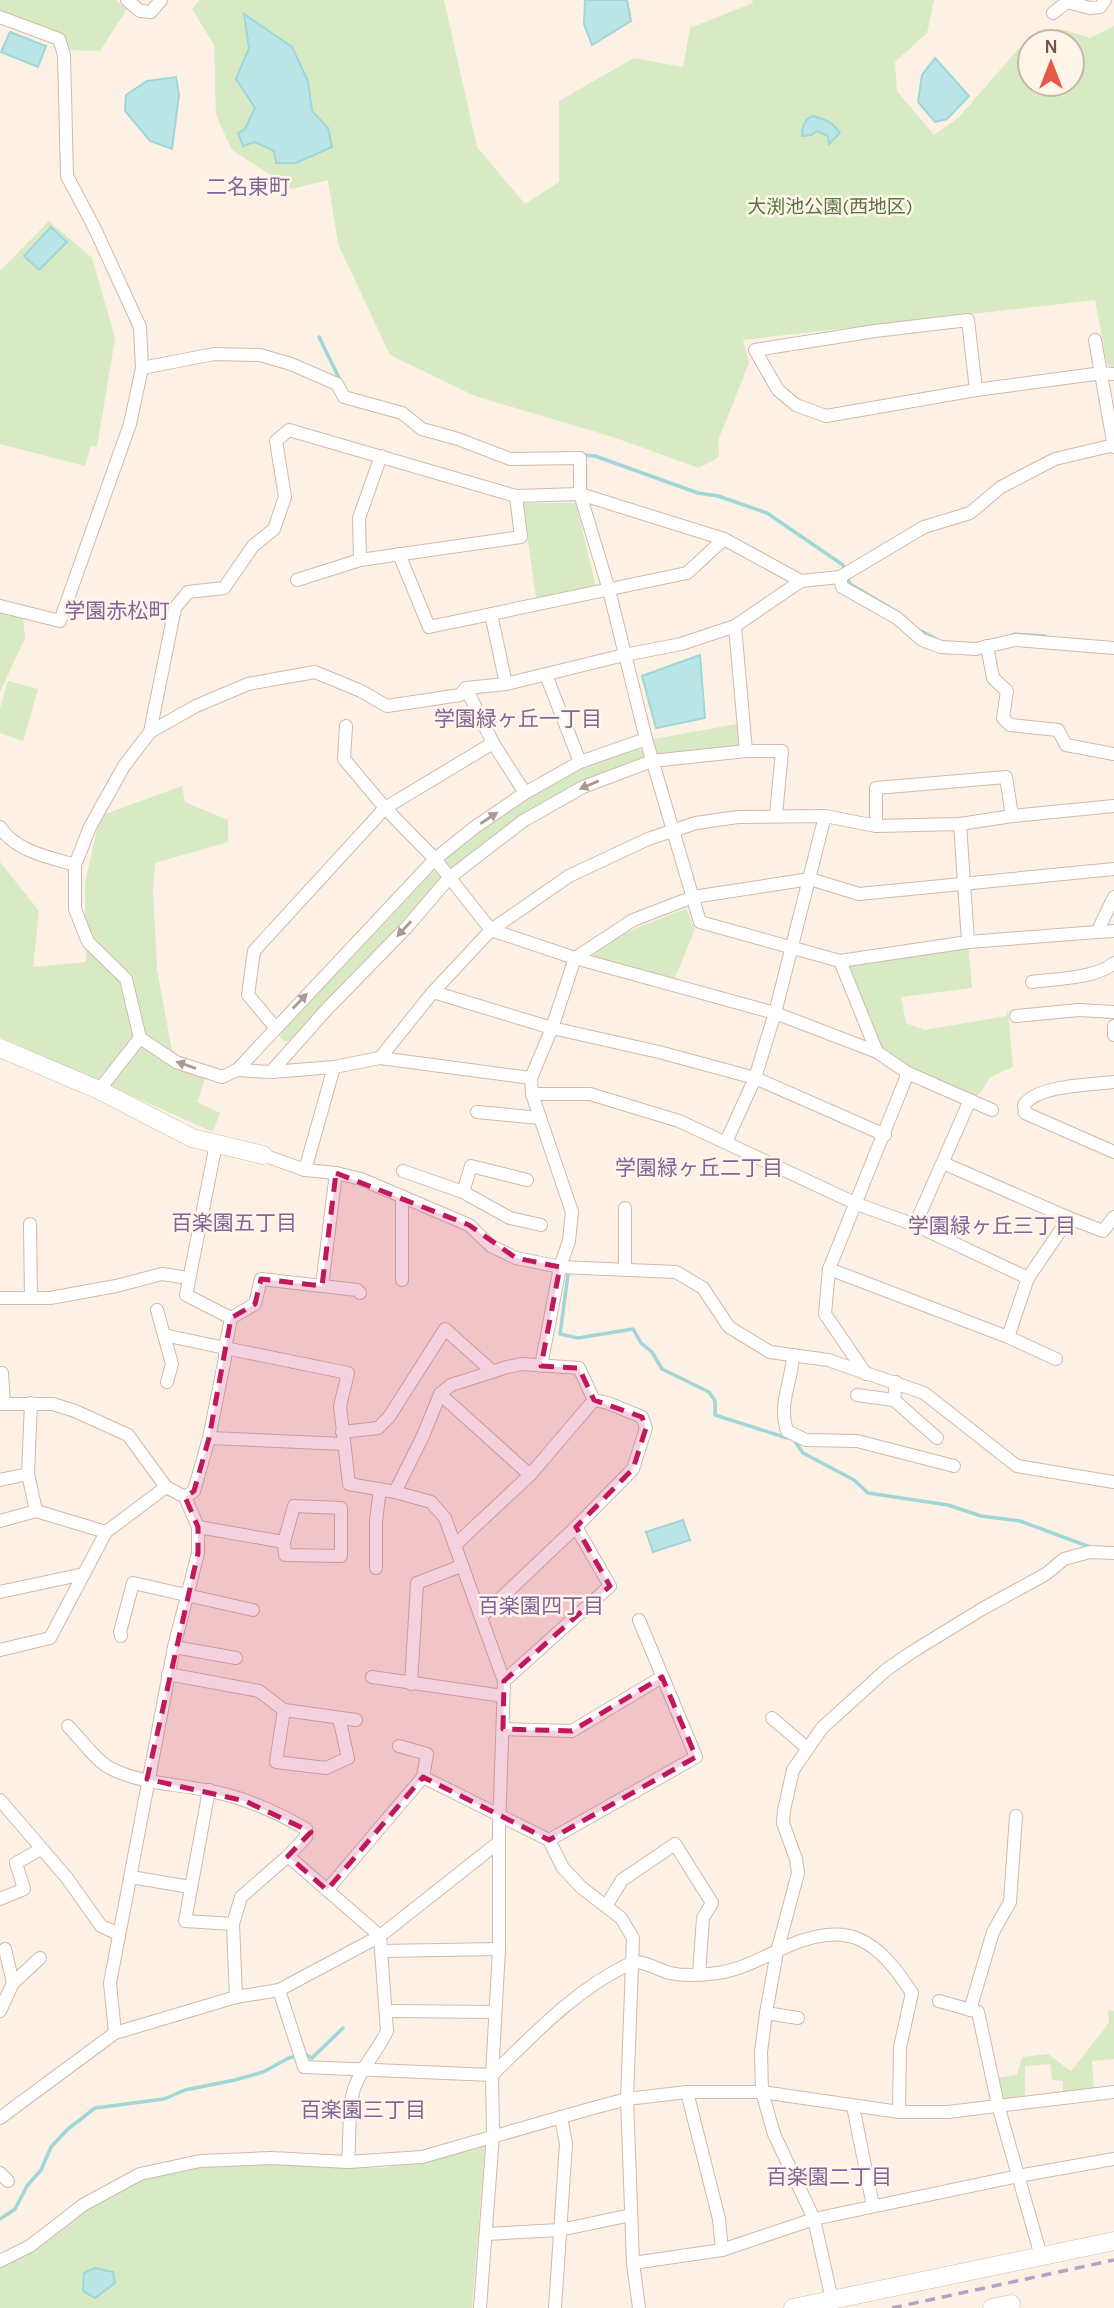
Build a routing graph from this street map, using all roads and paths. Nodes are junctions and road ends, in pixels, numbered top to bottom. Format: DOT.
graph roads {
  1 [pos="127,0"];
  2 [pos="162,0"];
  3 [pos="1105,0"];
  4 [pos="1053,13"];
  5 [pos="0,17"];
  6 [pos="1095,341"];
  7 [pos="142,368"];
  8 [pos="1108,373"];
  9 [pos="976,390"];
  10 [pos="1113,440"];
  11 [pos="381,456"];
  12 [pos="580,494"];
  13 [pos="516,496"];
  14 [pos="724,539"];
  15 [pos="399,554"];
  16 [pos="360,560"];
  17 [pos="840,577"];
  18 [pos="297,580"];
  19 [pos="801,581"];
  20 [pos="608,590"];
  21 [pos="0,606"];
  22 [pos="491,614"];
  23 [pos="735,626"];
  24 [pos="987,646"];
  25 [pos="1114,648"];
  26 [pos="624,655"];
  27 [pos="546,676"];
  28 [pos="506,684"];
  29 [pos="466,688"];
  30 [pos="346,726"];
  31 [pos="150,732"];
  32 [pos="646,739"];
  33 [pos="493,743"];
  34 [pos="746,751"];
  35 [pos="1114,754"];
  36 [pos="653,761"];
  37 [pos="580,762"];
  38 [pos="525,793"];
  39 [pos="1114,806"];
  40 [pos="385,808"];
  41 [pos="776,815"];
  42 [pos="825,816"];
  43 [pos="1012,816"];
  44 [pos="960,824"];
  45 [pos="877,826"];
  46 [pos="0,827"];
  47 [pos="674,831"];
  48 [pos="435,859"];
  49 [pos="75,865"];
  50 [pos="1114,869"];
  51 [pos="449,878"];
  52 [pos="810,880"];
  53 [pos="964,882"];
  54 [pos="693,897"];
  55 [pos="1114,897"];
  56 [pos="491,930"];
  57 [pos="1114,931"];
  58 [pos="1097,932"];
  59 [pos="968,942"];
  60 [pos="792,948"];
  61 [pos="575,958"];
  62 [pos="840,961"];
  63 [pos="1114,964"];
  64 [pos="1032,982"];
  65 [pos="433,992"];
  66 [pos="1114,1012"];
  67 [pos="775,1013"];
  68 [pos="1016,1016"];
  69 [pos="1114,1026"];
  70 [pos="275,1027"];
  71 [pos="552,1028"];
  72 [pos="1114,1035"];
  73 [pos="140,1038"];
  74 [pos="0,1048"];
  75 [pos="877,1052"];
  76 [pos="380,1058"];
  77 [pos="334,1067"];
  78 [pos="237,1070"];
  79 [pos="271,1072"];
  80 [pos="908,1073"];
  81 [pos="531,1078"];
  82 [pos="755,1078"];
  83 [pos="1114,1082"];
  84 [pos="99,1090"];
  85 [pos="533,1094"];
  86 [pos="970,1100"];
  87 [pos="992,1110"];
  88 [pos="477,1112"];
  89 [pos="540,1118"];
  90 [pos="885,1135"];
  91 [pos="726,1142"];
  92 [pos="216,1144"];
  93 [pos="1114,1153"];
  94 [pos="263,1155"];
  95 [pos="943,1163"];
  96 [pos="304,1170"];
  97 [pos="402,1171"];
  98 [pos="337,1173"];
  99 [pos="527,1180"];
  100 [pos="463,1192"];
  101 [pos="402,1196"];
  102 [pos="479,1202"];
  103 [pos="856,1204"];
  104 [pos="625,1209"];
  105 [pos="1114,1217"];
  106 [pos="1069,1218"];
  107 [pos="30,1224"];
  108 [pos="541,1225"];
  109 [pos="915,1225"];
  110 [pos="469,1226"];
  111 [pos="560,1267"];
  112 [pos="625,1269"];
  113 [pos="829,1269"];
  114 [pos="190,1278"];
  115 [pos="1028,1278"];
  116 [pos="402,1280"];
  117 [pos="322,1286"];
  118 [pos="360,1293"];
  119 [pos="0,1298"];
  120 [pos="31,1298"];
  121 [pos="157,1310"];
  122 [pos="231,1318"];
  123 [pos="164,1335"];
  124 [pos="1008,1337"];
  125 [pos="225,1348"];
  126 [pos="793,1355"];
  127 [pos="1056,1359"];
  128 [pos="541,1366"];
  129 [pos="493,1372"];
  130 [pos="2,1373"];
  131 [pos="866,1374"];
  132 [pos="167,1382"];
  133 [pos="896,1382"];
  134 [pos="440,1394"];
  135 [pos="856,1395"];
  136 [pos="894,1400"];
  137 [pos="594,1401"];
  138 [pos="31,1403"];
  139 [pos="2,1404"];
  140 [pos="209,1438"];
  141 [pos="343,1438"];
  142 [pos="937,1438"];
  143 [pos="954,1466"];
  144 [pos="28,1474"];
  145 [pos="530,1475"];
  146 [pos="0,1480"];
  147 [pos="1114,1482"];
  148 [pos="166,1487"];
  149 [pos="380,1489"];
  150 [pos="395,1492"];
  151 [pos="184,1497"];
  152 [pos="36,1511"];
  153 [pos="0,1521"];
  154 [pos="198,1527"];
  155 [pos="576,1527"];
  156 [pos="106,1532"];
  157 [pos="284,1542"];
  158 [pos="456,1545"];
  159 [pos="1114,1553"];
  160 [pos="461,1566"];
  161 [pos="376,1568"];
  162 [pos="84,1574"];
  163 [pos="0,1592"];
  164 [pos="186,1594"];
  165 [pos="253,1609"];
  166 [pos="481,1618"];
  167 [pos="639,1620"];
  168 [pos="121,1636"];
  169 [pos="174,1647"];
  170 [pos="0,1650"];
  171 [pos="236,1658"];
  172 [pos="168,1674"];
  173 [pos="372,1677"];
  174 [pos="663,1677"];
  175 [pos="504,1681"];
  176 [pos="411,1684"];
  177 [pos="503,1696"];
  178 [pos="284,1710"];
  179 [pos="339,1717"];
  180 [pos="772,1718"];
  181 [pos="356,1720"];
  182 [pos="68,1726"];
  183 [pos="503,1728"];
  184 [pos="399,1746"];
  185 [pos="807,1748"];
  186 [pos="423,1777"];
  187 [pos="147,1779"];
  188 [pos="209,1790"];
  189 [pos="0,1800"];
  190 [pos="500,1814"];
  191 [pos="1016,1816"];
  192 [pos="549,1840"];
  193 [pos="499,1842"];
  194 [pos="41,1849"];
  195 [pos="288,1856"];
  196 [pos="131,1877"];
  197 [pos="190,1887"];
  198 [pos="327,1890"];
  199 [pos="0,1899"];
  200 [pos="606,1906"];
  201 [pos="233,1924"];
  202 [pos="119,1934"];
  203 [pos="380,1936"];
  204 [pos="5,1949"];
  205 [pos="499,1949"];
  206 [pos="382,1951"];
  207 [pos="777,1952"];
  208 [pos="40,1958"];
  209 [pos="633,1962"];
  210 [pos="699,1974"];
  211 [pos="13,1983"];
  212 [pos="279,1990"];
  213 [pos="236,1997"];
  214 [pos="939,2001"];
  215 [pos="970,2010"];
  216 [pos="0,2011"];
  217 [pos="387,2011"];
  218 [pos="494,2012"];
  219 [pos="766,2013"];
  220 [pos="798,2018"];
  221 [pos="115,2033"];
  222 [pos="363,2068"];
  223 [pos="492,2075"];
  224 [pos="687,2092"];
  225 [pos="762,2092"];
  226 [pos="1114,2092"];
  227 [pos="627,2099"];
  228 [pos="998,2105"];
  229 [pos="853,2106"];
  230 [pos="899,2112"];
  231 [pos="561,2117"];
  232 [pos="0,2118"];
  233 [pos="493,2135"];
  234 [pos="1114,2159"];
  235 [pos="348,2162"];
  236 [pos="1018,2176"];
  237 [pos="873,2206"];
  238 [pos="631,2215"];
  239 [pos="814,2219"];
  240 [pos="560,2230"];
  241 [pos="486,2234"];
  242 [pos="1114,2241"];
  243 [pos="722,2250"];
  244 [pos="1041,2256"];
  245 [pos="0,2261"];
  246 [pos="633,2263"];
  247 [pos="832,2300"];
  248 [pos="1011,2304"];
  249 [pos="480,2308"];
  250 [pos="555,2308"];
  251 [pos="639,2308"];
  252 [pos="793,2308"];
  253 [pos="992,2308"];
  1 -- 2 [label="street"];
  3 -- 4 [label="street"];
  5 -- 7 [label="street"];
  6 -- 8 [label="street"];
  7 -- 12 [label="street"];
  7 -- 21 [label="street"];
  8 -- 9 [label="street"];
  8 -- 10 [label="street"];
  9 -- 9 [label="street"];
  10 -- 17 [label="street"];
  11 -- 13 [label="street"];
  11 -- 16 [label="street"];
  11 -- 31 [label="street"];
  12 -- 13 [label="street"];
  12 -- 14 [label="street"];
  12 -- 20 [label="street"];
  13 -- 15 [label="street"];
  14 -- 19 [label="street"];
  14 -- 20 [label="street"];
  15 -- 16 [label="street"];
  15 -- 22 [label="street"];
  16 -- 18 [label="street"];
  17 -- 19 [label="street"];
  17 -- 24 [label="street"];
  19 -- 23 [label="street"];
  20 -- 22 [label="street"];
  20 -- 26 [label="street"];
  22 -- 28 [label="street"];
  23 -- 26 [label="street"];
  23 -- 34 [label="street"];
  24 -- 25 [label="street"];
  24 -- 35 [label="street"];
  26 -- 27 [label="street"];
  26 -- 32 [label="street"];
  27 -- 28 [label="street"];
  27 -- 37 [label="street"];
  28 -- 29 [label="street"];
  29 -- 31 [label="street"];
  29 -- 33 [label="street"];
  30 -- 40 [label="street"];
  31 -- 49 [label="street"];
  32 -- 36 [label="street"];
  32 -- 37 [label="street"];
  33 -- 38 [label="street"];
  33 -- 40 [label="street"];
  34 -- 36 [label="street"];
  34 -- 41 [label="street"];
  36 -- 47 [label="street"];
  36 -- 51 [label="street, one-way"];
  37 -- 38 [label="street"];
  48 -- 38 [label="street, one-way"];
  39 -- 43 [label="street"];
  40 -- 48 [label="street"];
  40 -- 70 [label="street"];
  41 -- 42 [label="street"];
  41 -- 47 [label="street"];
  42 -- 45 [label="street"];
  42 -- 52 [label="street"];
  43 -- 44 [label="street"];
  43 -- 45 [label="street"];
  44 -- 45 [label="street"];
  44 -- 53 [label="street"];
  46 -- 49 [label="street"];
  47 -- 54 [label="street"];
  47 -- 56 [label="street"];
  48 -- 51 [label="street"];
  70 -- 48 [label="street, one-way"];
  49 -- 73 [label="street"];
  50 -- 53 [label="street"];
  51 -- 56 [label="street"];
  51 -- 79 [label="street, one-way"];
  52 -- 53 [label="street"];
  52 -- 54 [label="street"];
  52 -- 60 [label="street"];
  53 -- 59 [label="street"];
  54 -- 60 [label="street"];
  54 -- 61 [label="street"];
  55 -- 58 [label="street"];
  56 -- 61 [label="street"];
  56 -- 65 [label="street"];
  57 -- 58 [label="street"];
  58 -- 59 [label="street"];
  59 -- 62 [label="street"];
  60 -- 62 [label="street"];
  60 -- 67 [label="street"];
  61 -- 67 [label="street"];
  61 -- 71 [label="street"];
  62 -- 75 [label="street"];
  63 -- 64 [label="street"];
  65 -- 71 [label="street"];
  65 -- 76 [label="street"];
  66 -- 68 [label="street"];
  67 -- 75 [label="street"];
  67 -- 82 [label="street"];
  69 -- 72 [label="street"];
  70 -- 78 [label="street"];
  71 -- 81 [label="street"];
  71 -- 82 [label="street"];
  78 -- 73 [label="street, one-way"];
  73 -- 84 [label="street"];
  74 -- 84 [label="street"];
  75 -- 80 [label="street"];
  76 -- 77 [label="street"];
  76 -- 81 [label="street"];
  77 -- 79 [label="street"];
  77 -- 96 [label="street"];
  78 -- 79 [label="street"];
  80 -- 86 [label="street"];
  80 -- 90 [label="street"];
  81 -- 85 [label="street"];
  82 -- 90 [label="street"];
  82 -- 91 [label="street"];
  83 -- 93 [label="street"];
  84 -- 92 [label="street"];
  85 -- 89 [label="street"];
  85 -- 91 [label="street"];
  86 -- 87 [label="street"];
  86 -- 95 [label="street"];
  88 -- 89 [label="street"];
  89 -- 111 [label="street"];
  90 -- 103 [label="street"];
  91 -- 103 [label="street"];
  92 -- 94 [label="street"];
  92 -- 114 [label="street"];
  94 -- 96 [label="street"];
  95 -- 106 [label="street"];
  95 -- 109 [label="street"];
  96 -- 98 [label="street"];
  97 -- 100 [label="street"];
  98 -- 101 [label="street"];
  98 -- 117 [label="street"];
  99 -- 100 [label="street"];
  100 -- 102 [label="street"];
  101 -- 110 [label="street"];
  101 -- 116 [label="street"];
  102 -- 108 [label="street"];
  102 -- 110 [label="street"];
  103 -- 109 [label="street"];
  103 -- 113 [label="street"];
  104 -- 112 [label="street"];
  105 -- 106 [label="street"];
  106 -- 115 [label="street"];
  107 -- 120 [label="street"];
  109 -- 115 [label="street"];
  110 -- 111 [label="street"];
  111 -- 112 [label="street"];
  111 -- 128 [label="street"];
  112 -- 126 [label="street"];
  113 -- 124 [label="street"];
  113 -- 131 [label="street"];
  114 -- 120 [label="street"];
  114 -- 122 [label="street"];
  115 -- 124 [label="street"];
  117 -- 118 [label="street"];
  117 -- 122 [label="street"];
  119 -- 120 [label="street"];
  121 -- 123 [label="street"];
  122 -- 125 [label="street"];
  123 -- 125 [label="street"];
  123 -- 132 [label="street"];
  124 -- 127 [label="street"];
  125 -- 140 [label="street"];
  125 -- 141 [label="street"];
  126 -- 131 [label="street"];
  126 -- 143 [label="street"];
  128 -- 129 [label="street"];
  128 -- 137 [label="street"];
  129 -- 134 [label="street"];
  129 -- 141 [label="street"];
  130 -- 139 [label="street"];
  131 -- 133 [label="street"];
  133 -- 136 [label="street"];
  133 -- 147 [label="street"];
  134 -- 145 [label="street"];
  134 -- 150 [label="street"];
  135 -- 136 [label="street"];
  136 -- 142 [label="street"];
  137 -- 145 [label="street"];
  137 -- 155 [label="street"];
  138 -- 139 [label="street"];
  138 -- 144 [label="street"];
  138 -- 148 [label="street"];
  140 -- 141 [label="street"];
  140 -- 151 [label="street"];
  141 -- 149 [label="street"];
  144 -- 146 [label="street"];
  144 -- 152 [label="street"];
  145 -- 158 [label="street"];
  148 -- 151 [label="street"];
  148 -- 156 [label="street"];
  149 -- 150 [label="street"];
  149 -- 161 [label="street"];
  150 -- 158 [label="street"];
  151 -- 154 [label="street"];
  152 -- 153 [label="street"];
  152 -- 156 [label="street"];
  154 -- 157 [label="street"];
  154 -- 164 [label="street"];
  155 -- 166 [label="street"];
  155 -- 175 [label="street"];
  156 -- 162 [label="street"];
  157 -- 157 [label="street"];
  158 -- 160 [label="street"];
  159 -- 185 [label="street"];
  160 -- 166 [label="street"];
  160 -- 176 [label="street"];
  162 -- 163 [label="street"];
  162 -- 170 [label="street"];
  164 -- 165 [label="street"];
  164 -- 168 [label="street"];
  164 -- 169 [label="street"];
  166 -- 175 [label="street"];
  167 -- 174 [label="street"];
  169 -- 171 [label="street"];
  169 -- 172 [label="street"];
  172 -- 178 [label="street"];
  172 -- 187 [label="street"];
  173 -- 176 [label="street"];
  174 -- 183 [label="street"];
  174 -- 192 [label="street"];
  175 -- 177 [label="street"];
  176 -- 177 [label="street"];
  177 -- 183 [label="street"];
  178 -- 179 [label="street"];
  178 -- 179 [label="street"];
  179 -- 181 [label="street"];
  180 -- 185 [label="street"];
  182 -- 187 [label="street"];
  183 -- 190 [label="street"];
  184 -- 186 [label="street"];
  185 -- 207 [label="street"];
  186 -- 190 [label="street"];
  186 -- 198 [label="street"];
  187 -- 188 [label="street"];
  187 -- 196 [label="street"];
  188 -- 195 [label="street"];
  188 -- 197 [label="street"];
  189 -- 194 [label="street"];
  190 -- 192 [label="street"];
  190 -- 193 [label="street"];
  191 -- 215 [label="street"];
  192 -- 200 [label="street"];
  193 -- 203 [label="street"];
  193 -- 205 [label="street"];
  194 -- 199 [label="street"];
  194 -- 202 [label="street"];
  195 -- 198 [label="street"];
  195 -- 201 [label="street"];
  196 -- 197 [label="street"];
  196 -- 202 [label="street"];
  197 -- 201 [label="street"];
  198 -- 203 [label="street"];
  200 -- 209 [label="street"];
  200 -- 210 [label="street"];
  201 -- 213 [label="street"];
  202 -- 221 [label="street"];
  203 -- 206 [label="street"];
  203 -- 212 [label="street"];
  204 -- 211 [label="street"];
  205 -- 206 [label="street"];
  205 -- 218 [label="street"];
  206 -- 217 [label="street"];
  207 -- 210 [label="street"];
  207 -- 219 [label="street"];
  207 -- 230 [label="street"];
  208 -- 211 [label="street"];
  209 -- 210 [label="street"];
  209 -- 223 [label="street"];
  209 -- 227 [label="street"];
  211 -- 216 [label="street"];
  212 -- 213 [label="street"];
  212 -- 222 [label="street"];
  213 -- 221 [label="street"];
  214 -- 215 [label="street"];
  215 -- 228 [label="street"];
  217 -- 218 [label="street"];
  217 -- 222 [label="street"];
  218 -- 223 [label="street"];
  219 -- 220 [label="street"];
  219 -- 225 [label="street"];
  221 -- 232 [label="street"];
  222 -- 223 [label="street"];
  222 -- 235 [label="street"];
  223 -- 233 [label="street"];
  224 -- 225 [label="street"];
  224 -- 227 [label="street"];
  224 -- 243 [label="street"];
  225 -- 229 [label="street"];
  225 -- 239 [label="street"];
  226 -- 228 [label="street"];
  227 -- 231 [label="street"];
  227 -- 238 [label="street"];
  228 -- 230 [label="street"];
  228 -- 236 [label="street"];
  229 -- 230 [label="street"];
  229 -- 237 [label="street"];
  231 -- 233 [label="street"];
  231 -- 240 [label="street"];
  233 -- 235 [label="street"];
  233 -- 241 [label="street"];
  234 -- 236 [label="street"];
  235 -- 245 [label="street"];
  236 -- 237 [label="street"];
  236 -- 244 [label="street"];
  237 -- 239 [label="street"];
  238 -- 240 [label="street"];
  238 -- 246 [label="street"];
  239 -- 243 [label="street"];
  239 -- 247 [label="street"];
  240 -- 241 [label="street"];
  240 -- 250 [label="street"];
  241 -- 249 [label="street"];
  242 -- 244 [label="street"];
  243 -- 246 [label="street"];
  244 -- 247 [label="street"];
  246 -- 251 [label="street"];
  247 -- 252 [label="street"];
  248 -- 253 [label="street"];
}
